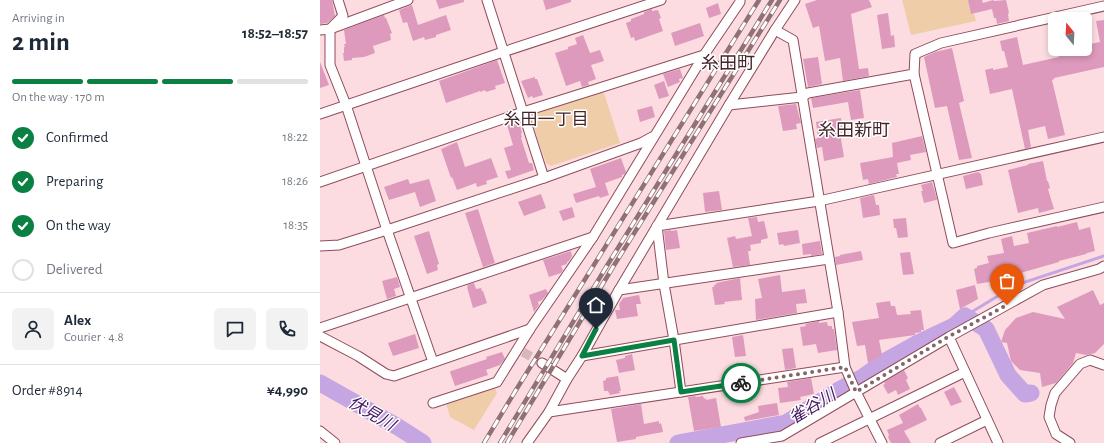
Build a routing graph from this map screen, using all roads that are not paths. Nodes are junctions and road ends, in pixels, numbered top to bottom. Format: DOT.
graph roads {
  1 [pos="338,0"];
  2 [pos="408,0"];
  3 [pos="486,0"];
  4 [pos="661,0"];
  5 [pos="740,0"];
  6 [pos="795,0"];
  7 [pos="1104,6"];
  8 [pos="330,29"];
  9 [pos="320,30"];
  10 [pos="775,30"];
  11 [pos="503,52"];
  12 [pos="704,55"];
  13 [pos="914,74"];
  14 [pos="802,96"];
  15 [pos="346,105"];
  16 [pos="729,105"];
  17 [pos="523,112"];
  18 [pos="320,114"];
  19 [pos="654,136"];
  20 [pos="1104,137"];
  21 [pos="366,166"];
  22 [pos="938,174"];
  23 [pos="544,178"];
  24 [pos="320,182"];
  25 [pos="819,201"];
  26 [pos="1104,207"];
  27 [pos="657,226"];
  28 [pos="387,230"];
  29 [pos="593,237"];
  30 [pos="320,246"];
  31 [pos="829,259"];
  32 [pos="1104,266"];
  33 [pos="664,284"];
  34 [pos="619,290"];
  35 [pos="410,298"];
  36 [pos="838,312"];
  37 [pos="320,328"];
  38 [pos="530,329"];
  39 [pos="320,336"];
  40 [pos="948,337"];
  41 [pos="674,340"];
  42 [pos="582,356"];
  43 [pos="433,362"];
  44 [pos="542,364"];
  45 [pos="1104,365"];
  46 [pos="847,371"];
  47 [pos="965,372"];
  48 [pos="567,378"];
  49 [pos="855,390"];
  50 [pos="681,392"];
  51 [pos="433,403"];
  52 [pos="549,412"];
  53 [pos="869,418"];
  54 [pos="987,420"];
  55 [pos="320,431"];
  56 [pos="528,441"];
  57 [pos="335,443"];
  58 [pos="740,443"];
  59 [pos="820,443"];
  60 [pos="882,443"];
  61 [pos="940,443"];
  62 [pos="998,443"];
  63 [pos="1070,443"];
  1 -- 8 [label="street"];
  2 -- 8 [label="street"];
  3 -- 11 [label="street"];
  4 -- 11 [label="street"];
  5 -- 12 [label="street"];
  6 -- 10 [label="street"];
  7 -- 13 [label="street"];
  8 -- 9 [label="street"];
  8 -- 15 [label="street"];
  10 -- 14 [label="street"];
  10 -- 16 [label="street"];
  11 -- 15 [label="street"];
  11 -- 17 [label="street"];
  12 -- 17 [label="street"];
  12 -- 19 [label="street"];
  13 -- 14 [label="street"];
  13 -- 22 [label="street"];
  14 -- 16 [label="street"];
  14 -- 25 [label="street"];
  15 -- 18 [label="street"];
  15 -- 21 [label="street"];
  16 -- 27 [label="street"];
  17 -- 21 [label="street"];
  17 -- 23 [label="street"];
  19 -- 23 [label="street"];
  19 -- 29 [label="street"];
  20 -- 22 [label="street"];
  21 -- 24 [label="street"];
  21 -- 28 [label="street"];
  22 -- 25 [label="street"];
  22 -- 26 [label="street"];
  23 -- 28 [label="street"];
  25 -- 27 [label="street"];
  25 -- 31 [label="street"];
  27 -- 33 [label="street"];
  27 -- 34 [label="street"];
  28 -- 30 [label="street"];
  28 -- 35 [label="street"];
  29 -- 35 [label="street"];
  29 -- 38 [label="street"];
  31 -- 33 [label="street"];
  31 -- 36 [label="street"];
  32 -- 40 [label="street"];
  33 -- 34 [label="street"];
  33 -- 41 [label="street"];
  34 -- 42 [label="street"];
  35 -- 37 [label="street"];
  35 -- 43 [label="street"];
  36 -- 41 [label="street"];
  36 -- 46 [label="street"];
  38 -- 43 [label="street"];
  38 -- 51 [label="street"];
  39 -- 43 [label="street"];
  40 -- 47 [label="street"];
  40 -- 49 [label="street"];
  41 -- 42 [label="street"];
  41 -- 50 [label="street"];
  42 -- 48 [label="street"];
  44 -- 48 [label="street"];
  45 -- 63 [label="street"];
  46 -- 49 [label="street"];
  46 -- 50 [label="street"];
  47 -- 53 [label="street"];
  47 -- 54 [label="street"];
  48 -- 52 [label="street"];
  49 -- 53 [label="street"];
  49 -- 58 [label="street"];
  50 -- 52 [label="street"];
  52 -- 56 [label="street"];
  53 -- 59 [label="street"];
  53 -- 60 [label="street"];
  54 -- 61 [label="street"];
  54 -- 62 [label="street"];
  55 -- 57 [label="street"];
}
